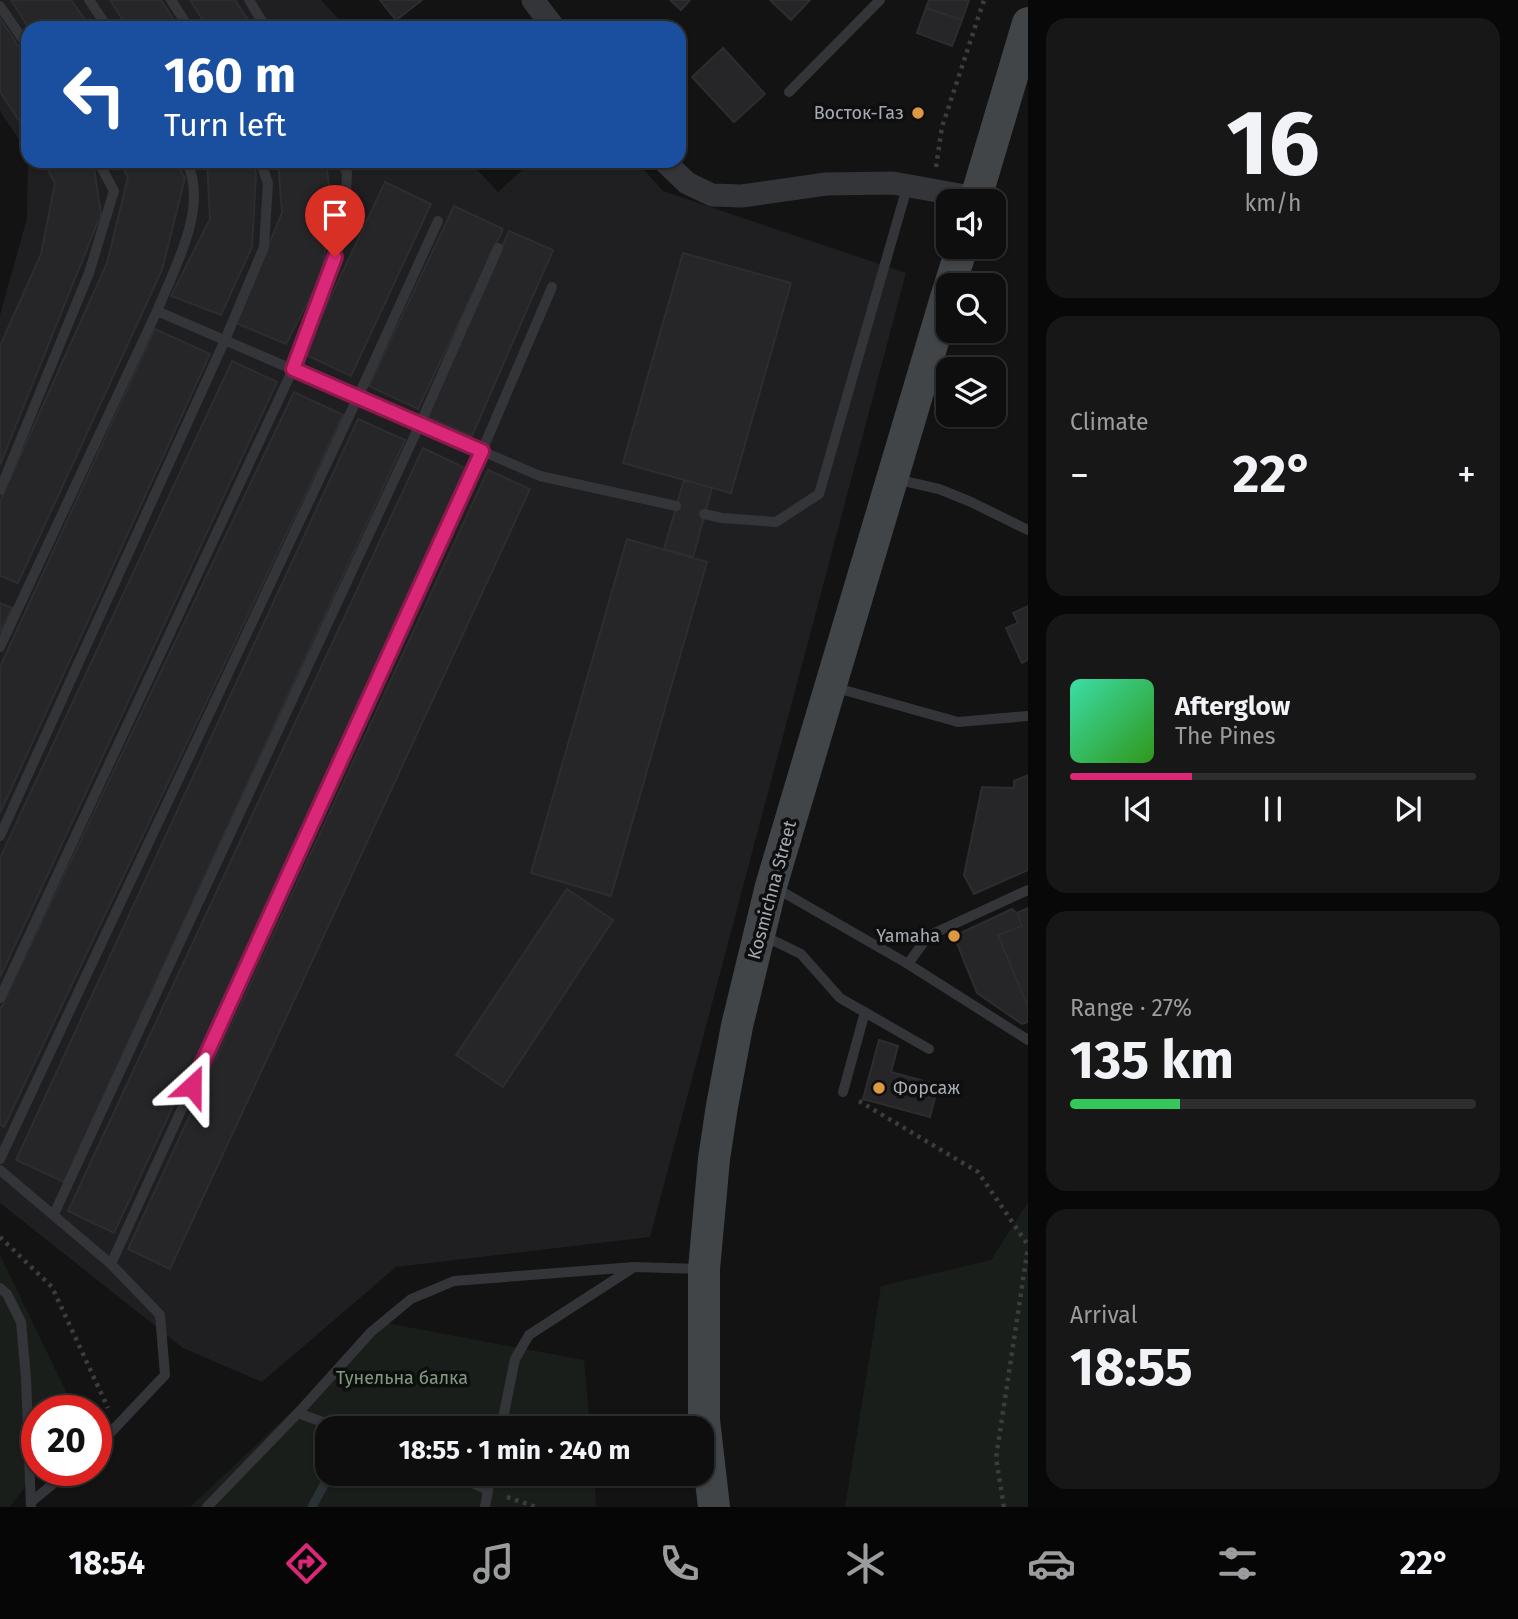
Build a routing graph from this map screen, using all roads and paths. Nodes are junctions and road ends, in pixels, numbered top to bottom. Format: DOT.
graph roads {
  1 [pos="89,0"];
  2 [pos="171,0"];
  3 [pos="248,0"];
  4 [pos="533,0"];
  5 [pos="880,0"];
  6 [pos="984,0"];
  7 [pos="0,6"];
  8 [pos="103,21"];
  9 [pos="184,21"];
  10 [pos="262,21"];
  11 [pos="549,21"];
  12 [pos="1028,23"];
  13 [pos="21,37"];
  14 [pos="789,92"];
  15 [pos="102,168"];
  16 [pos="190,168"];
  17 [pos="263,168"];
  18 [pos="344,168"];
  19 [pos="671,168"];
  20 [pos="908,184"];
  21 [pos="933,189"];
  22 [pos="979,189"];
  23 [pos="936,190"];
  24 [pos="438,221"];
  25 [pos="498,248"];
  26 [pos="552,287"];
  27 [pos="157,312"];
  28 [pos="936,331"];
  29 [pos="225,340"];
  30 [pos="293,369"];
  31 [pos="358,397"];
  32 [pos="420,424"];
  33 [pos="482,451"];
  34 [pos="892,479"];
  35 [pos="0,490"];
  36 [pos="676,506"];
  37 [pos="704,514"];
  38 [pos="1028,530"];
  39 [pos="0,648"];
  40 [pos="830,686"];
  41 [pos="1028,716"];
  42 [pos="0,836"];
  43 [pos="771,886"];
  44 [pos="1028,890"];
  45 [pos="759,933"];
  46 [pos="908,964"];
  47 [pos="0,998"];
  48 [pos="865,1013"];
  49 [pos="1028,1040"];
  50 [pos="929,1049"];
  51 [pos="843,1091"];
  52 [pos="0,1159"];
  53 [pos="0,1170"];
  54 [pos="54,1214"];
  55 [pos="0,1237"];
  56 [pos="1028,1246"];
  57 [pos="111,1264"];
  58 [pos="634,1268"];
  59 [pos="705,1269"];
  60 [pos="0,1288"];
  61 [pos="298,1413"];
  62 [pos="502,1416"];
  63 [pos="315,1419"];
  64 [pos="117,1427"];
  65 [pos="112,1432"];
  66 [pos="52,1486"];
  67 [pos="479,1486"];
  68 [pos="489,1486"];
  69 [pos="488,1490"];
  70 [pos="31,1505"];
  71 [pos="207,1507"];
  72 [pos="485,1507"];
  73 [pos="536,1507"];
  74 [pos="714,1507"];
  75 [pos="1004,1507"];
  1 -- 8 [label="lane"];
  2 -- 9 [label="lane"];
  3 -- 10 [label="lane"];
  4 -- 11 [label="street"];
  5 -- 14 [label="lane"];
  6 -- 21 [label="path"];
  7 -- 13 [label="lane"];
  12 -- 22 [label="main road"];
  15 -- 35 [label="lane"];
  16 -- 27 [label="lane"];
  17 -- 29 [label="lane"];
  18 -- 30 [label="lane"];
  19 -- 20 [label="street"];
  20 -- 21 [label="street"];
  20 -- 37 [label="lane"];
  21 -- 23 [label="street"];
  24 -- 31 [label="lane"];
  25 -- 32 [label="lane"];
  26 -- 33 [label="lane"];
  27 -- 29 [label="lane"];
  27 -- 39 [label="lane"];
  28 -- 34 [label="main road, Kosmichna Street"];
  29 -- 30 [label="lane"];
  29 -- 42 [label="lane"];
  30 -- 31 [label="lane"];
  30 -- 47 [label="lane"];
  31 -- 32 [label="lane"];
  31 -- 52 [label="lane"];
  32 -- 33 [label="lane"];
  32 -- 54 [label="lane"];
  33 -- 36 [label="lane"];
  33 -- 57 [label="lane"];
  34 -- 38 [label="lane"];
  34 -- 40 [label="main road, Kosmichna Street"];
  40 -- 41 [label="lane"];
  40 -- 43 [label="main road, Kosmichna Street"];
  43 -- 45 [label="main road, Kosmichna Street"];
  43 -- 46 [label="lane"];
  44 -- 46 [label="lane"];
  45 -- 48 [label="lane"];
  45 -- 59 [label="main road, Kosmichna Street"];
  46 -- 49 [label="lane"];
  48 -- 50 [label="lane"];
  48 -- 51 [label="lane"];
  51 -- 56 [label="path"];
  53 -- 54 [label="lane"];
  54 -- 57 [label="lane"];
  55 -- 64 [label="path"];
  56 -- 75 [label="path"];
  57 -- 64 [label="lane"];
  58 -- 59 [label="lane"];
  58 -- 61 [label="lane"];
  58 -- 62 [label="lane"];
  59 -- 74 [label="main road, Kosmichna Street"];
  60 -- 70 [label="lane"];
  61 -- 63 [label="lane"];
  61 -- 71 [label="lane"];
  64 -- 65 [label="lane"];
  66 -- 70 [label="lane"];
  67 -- 69 [label="lane"];
  68 -- 69 [label="lane"];
  69 -- 72 [label="lane"];
  69 -- 73 [label="path"];
}
